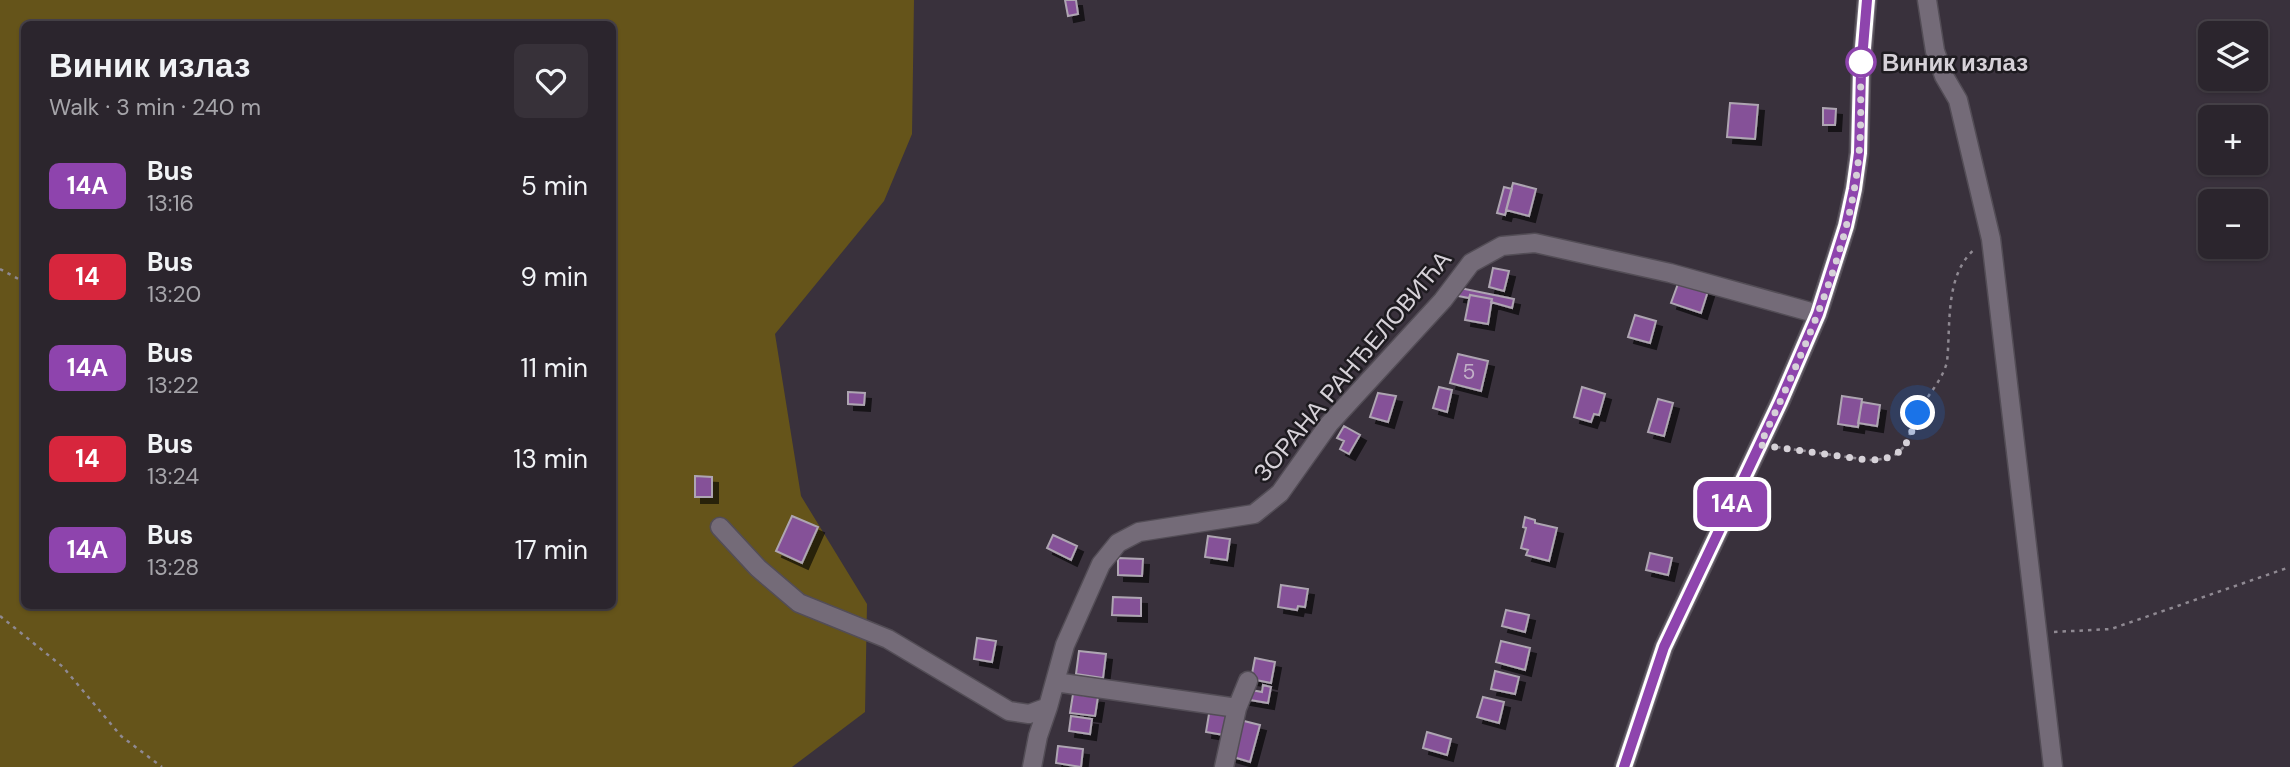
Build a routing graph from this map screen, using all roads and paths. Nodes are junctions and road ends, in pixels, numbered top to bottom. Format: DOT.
graph roads {
  1 [pos="1867,0"];
  2 [pos="1927,0"];
  3 [pos="1991,239"];
  4 [pos="0,269"];
  5 [pos="21,280"];
  6 [pos="1818,314"];
  7 [pos="1760,445"];
  8 [pos="720,527"];
  9 [pos="2290,567"];
  10 [pos="0,616"];
  11 [pos="2037,633"];
  12 [pos="1248,681"];
  13 [pos="1055,682"];
  14 [pos="1048,707"];
  15 [pos="1237,708"];
  16 [pos="162,767"];
  17 [pos="1032,767"];
  18 [pos="1224,767"];
  19 [pos="1624,767"];
  20 [pos="2053,767"];
  1 -- 6 [label="street"];
  2 -- 3 [label="street"];
  3 -- 7 [label="path"];
  3 -- 11 [label="street"];
  4 -- 5 [label="path"];
  6 -- 7 [label="street"];
  6 -- 13 [label="street, ЗОРАНА РАНЂЕЛОВИЋА"];
  7 -- 19 [label="street"];
  8 -- 14 [label="street"];
  9 -- 11 [label="path"];
  10 -- 16 [label="path"];
  11 -- 20 [label="street"];
  12 -- 15 [label="street"];
  13 -- 14 [label="street, ЗОРАНА РАНЂЕЛОВИЋА"];
  13 -- 15 [label="street"];
  14 -- 17 [label="street, ЗОРАНА РАНЂЕЛОВИЋА"];
  15 -- 18 [label="street"];
}
